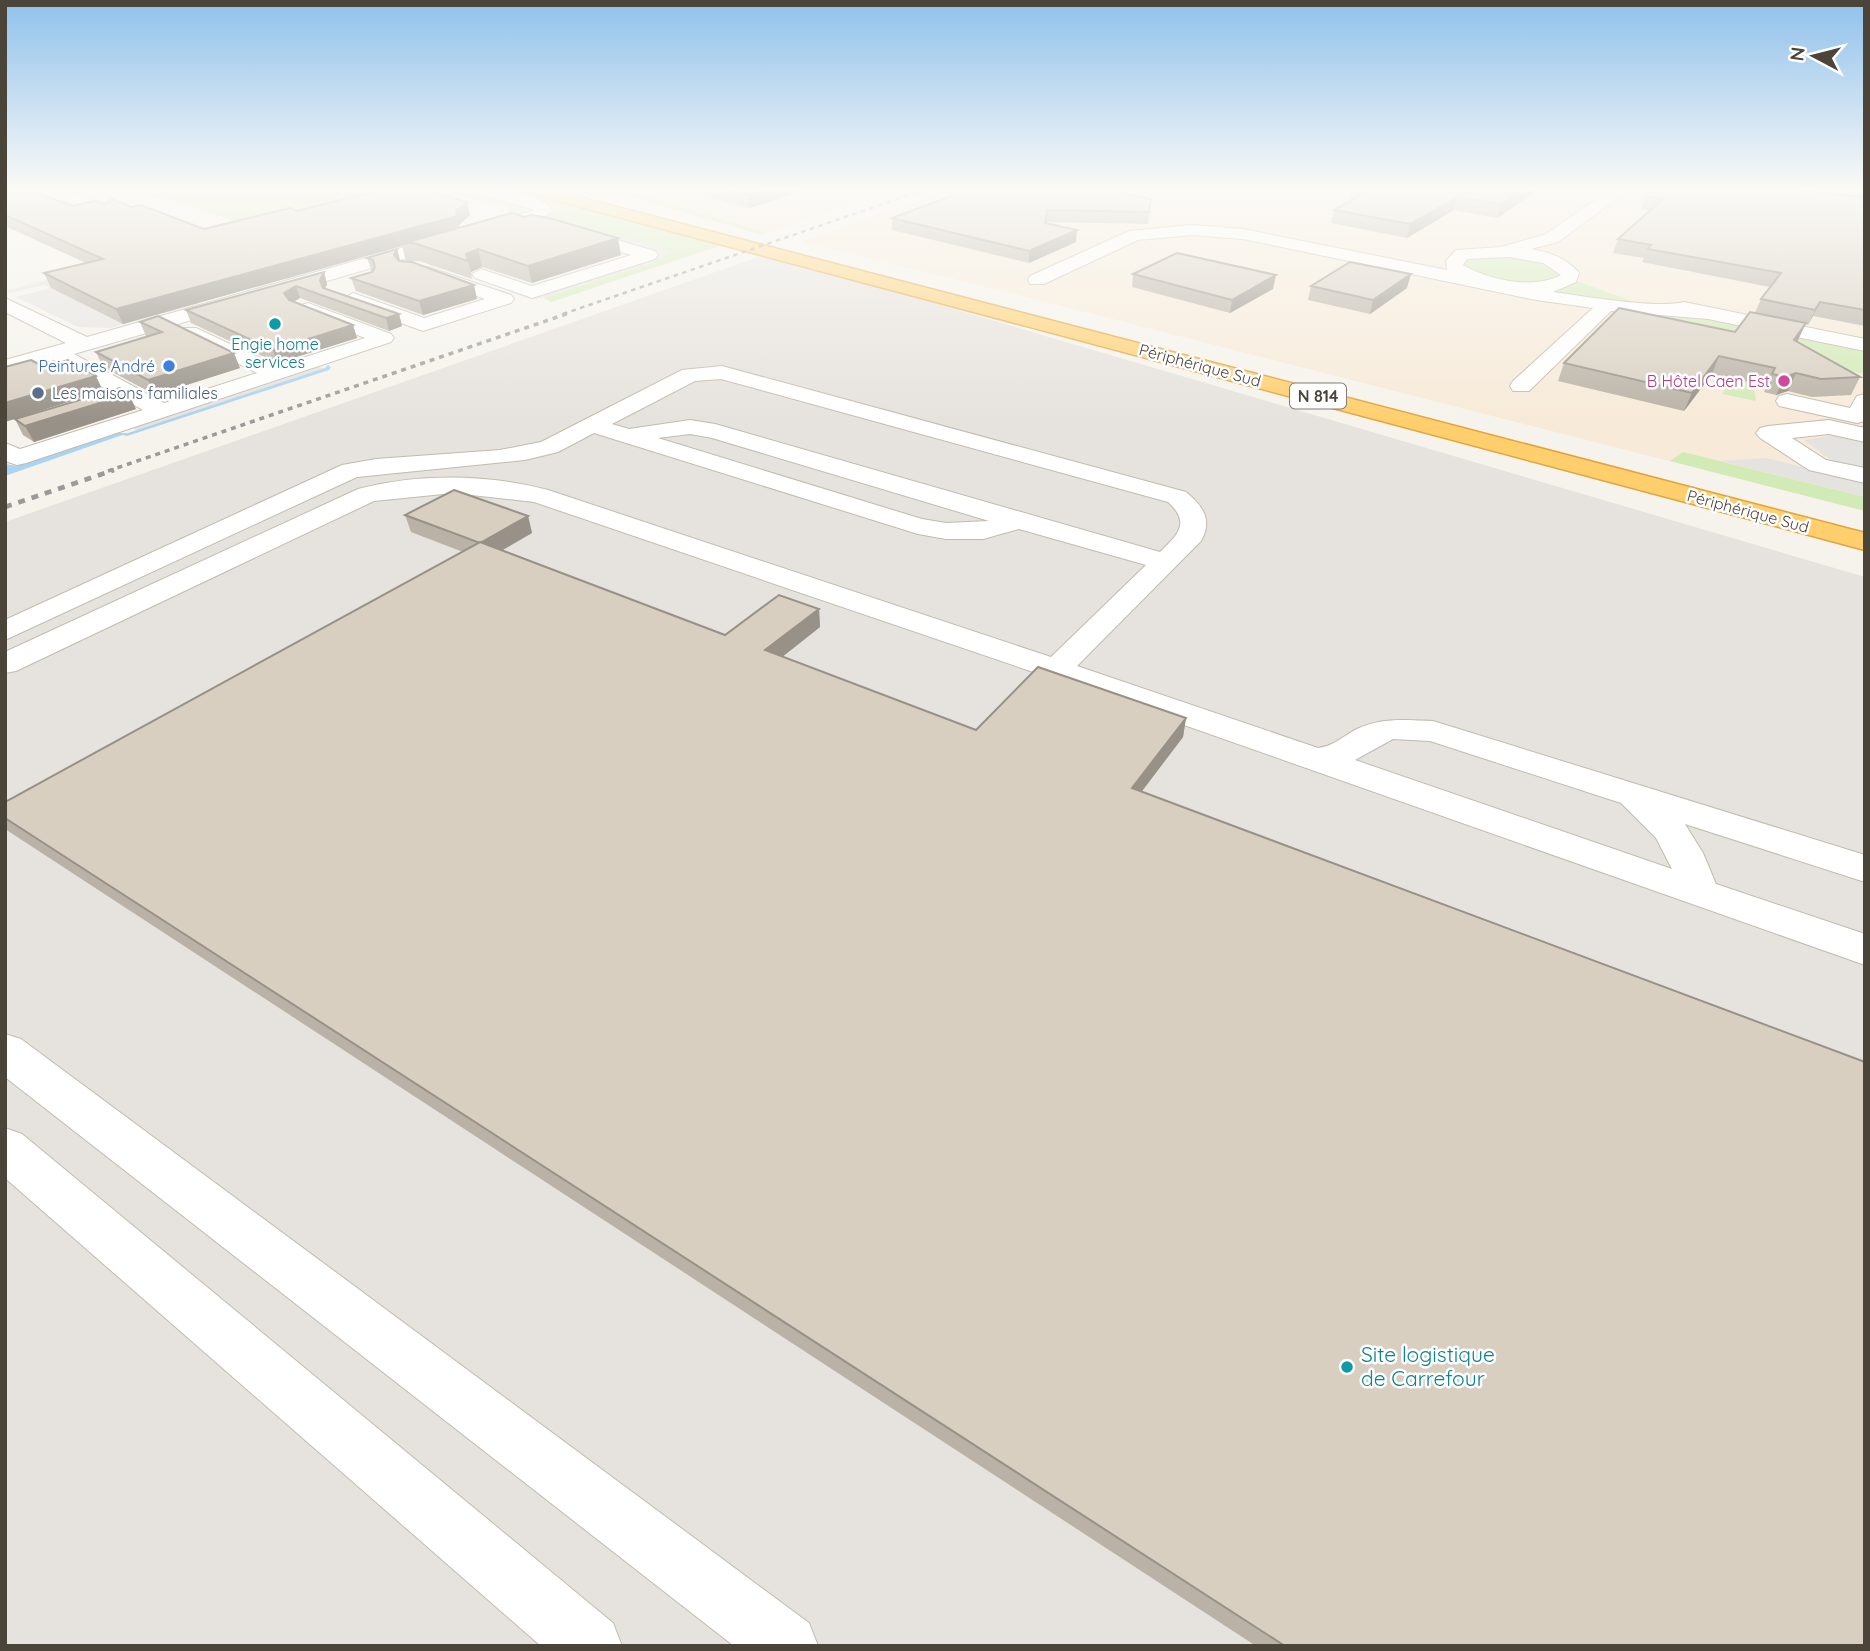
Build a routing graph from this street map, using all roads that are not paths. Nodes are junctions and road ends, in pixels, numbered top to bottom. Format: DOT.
graph roads {
  1 [pos="357,267"];
  2 [pos="463,267"];
  3 [pos="611,267"];
  4 [pos="825,267"];
  5 [pos="869,267"];
  6 [pos="1065,267"];
  7 [pos="1406,267"];
  8 [pos="1454,267"];
  9 [pos="409,268"];
  10 [pos="1563,268"];
  11 [pos="1037,280"];
  12 [pos="1480,282"];
  13 [pos="1504,287"];
  14 [pos="5,304"];
  15 [pos="1605,304"];
  16 [pos="301,306"];
  17 [pos="1707,313"];
  18 [pos="166,321"];
  19 [pos="347,325"];
  20 [pos="188,331"];
  21 [pos="321,333"];
  22 [pos="1865,345"];
  23 [pos="270,349"];
  24 [pos="79,354"];
  25 [pos="243,358"];
  26 [pos="5,367"];
  27 [pos="277,374"];
  28 [pos="1521,386"];
  29 [pos="129,393"];
  30 [pos="1787,401"];
  31 [pos="1865,401"];
  32 [pos="95,404"];
  33 [pos="162,411"];
  34 [pos="592,425"];
  35 [pos="1865,435"];
  36 [pos="5,450"];
  37 [pos="1865,475"];
  38 [pos="1865,529"];
  39 [pos="1865,542"];
  40 [pos="1166,562"];
  41 [pos="5,631"];
  42 [pos="5,664"];
  43 [pos="1056,669"];
  44 [pos="1317,759"];
  45 [pos="1625,792"];
  46 [pos="1865,869"];
  47 [pos="1700,892"];
  48 [pos="1865,950"];
  49 [pos="5,1052"];
  50 [pos="5,1149"];
  51 [pos="590,1646"];
  52 [pos="786,1646"];
  1 -- 18 [label="street"];
  2 -- 3 [label="street"];
  4 -- 39 [label="highway, Périphérique Sud / N 814"];
  5 -- 38 [label="highway, Périphérique Sud / N 814"];
  6 -- 11 [label="street"];
  7 -- 12 [label="street"];
  8 -- 12 [label="street"];
  9 -- 9 [label="street"];
  10 -- 13 [label="street"];
  10 -- 17 [label="street"];
  12 -- 13 [label="street"];
  13 -- 15 [label="street"];
  14 -- 24 [label="street"];
  15 -- 17 [label="street"];
  15 -- 28 [label="street"];
  16 -- 19 [label="street"];
  17 -- 22 [label="street"];
  18 -- 20 [label="street"];
  18 -- 24 [label="street"];
  19 -- 21 [label="street"];
  19 -- 27 [label="street"];
  20 -- 24 [label="street"];
  20 -- 25 [label="street"];
  23 -- 25 [label="street"];
  24 -- 26 [label="street"];
  24 -- 29 [label="street"];
  25 -- 27 [label="street"];
  27 -- 33 [label="street"];
  29 -- 32 [label="street"];
  29 -- 33 [label="street"];
  30 -- 31 [label="street"];
  33 -- 36 [label="street"];
  34 -- 40 [label="street"];
  34 -- 40 [label="street"];
  34 -- 41 [label="street"];
  35 -- 37 [label="street"];
  40 -- 43 [label="street"];
  42 -- 43 [label="street"];
  43 -- 44 [label="street"];
  44 -- 45 [label="street"];
  44 -- 47 [label="street"];
  45 -- 46 [label="street"];
  45 -- 47 [label="street"];
  47 -- 48 [label="street"];
  49 -- 52 [label="street"];
  50 -- 51 [label="street"];
}
